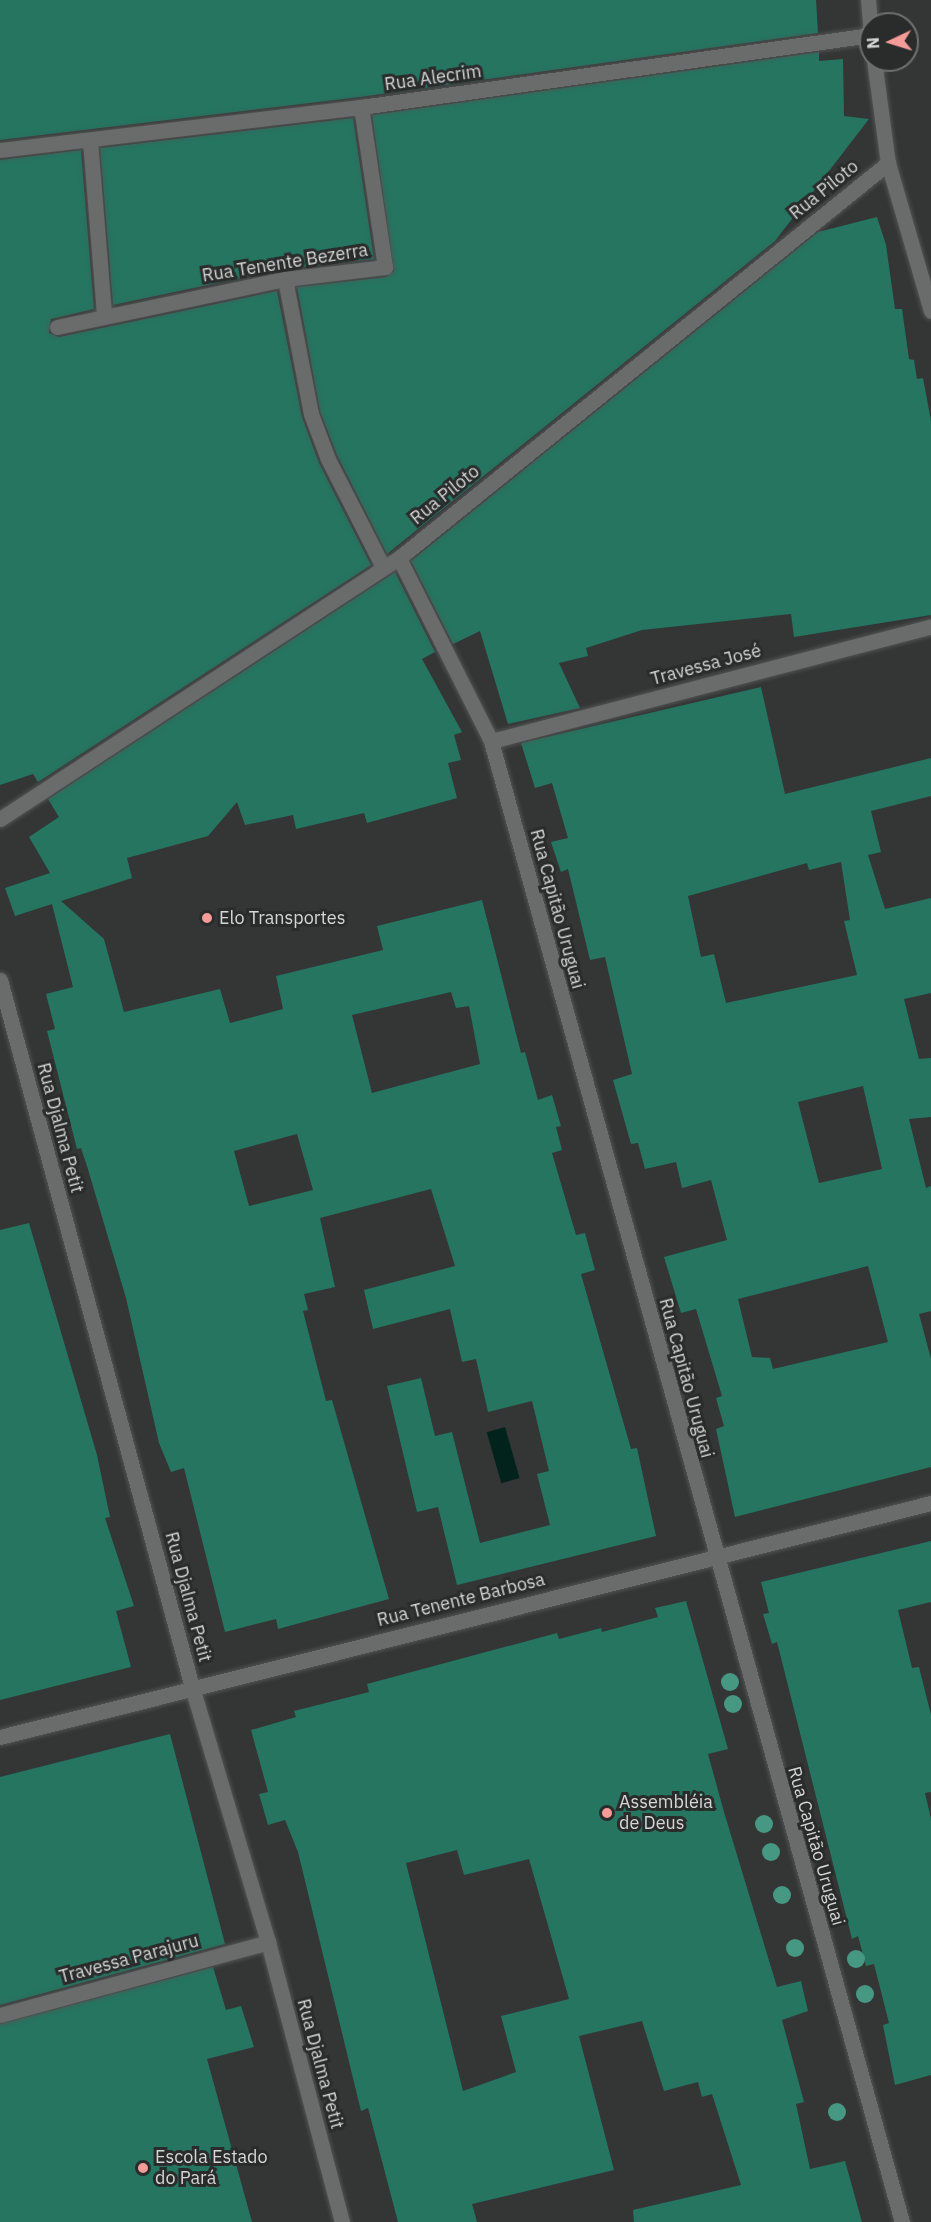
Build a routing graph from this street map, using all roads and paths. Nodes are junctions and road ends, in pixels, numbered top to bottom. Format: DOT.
graph roads {
  1 [pos="859,39"];
  2 [pos="876,72"];
  3 [pos="361,107"];
  4 [pos="90,140"];
  5 [pos="0,150"];
  6 [pos="888,163"];
  7 [pos="285,279"];
  8 [pos="931,311"];
  9 [pos="104,314"];
  10 [pos="57,327"];
  11 [pos="399,558"];
  12 [pos="383,567"];
  13 [pos="931,626"];
  14 [pos="491,741"];
  15 [pos="0,819"];
  16 [pos="0,980"];
  17 [pos="931,1503"];
  18 [pos="715,1558"];
  19 [pos="192,1687"];
  20 [pos="0,1737"];
  21 [pos="268,1942"];
  22 [pos="0,2015"];
  23 [pos="342,2222"];
  24 [pos="902,2222"];
  1 -- 3 [label="street, Rua Alecrim"];
  2 -- 6 [label="street"];
  3 -- 4 [label="street, Rua Alecrim"];
  3 -- 7 [label="street, Rua Tenente Bezerra"];
  4 -- 5 [label="street, Rua Alecrim"];
  4 -- 9 [label="street"];
  6 -- 8 [label="street"];
  6 -- 11 [label="street, Rua Piloto"];
  7 -- 9 [label="street, Rua Tenente Bezerra"];
  7 -- 12 [label="street"];
  9 -- 10 [label="street, Rua Tenente Bezerra"];
  11 -- 12 [label="street, Rua Piloto"];
  11 -- 14 [label="street, Rua Capitão Uruguai"];
  12 -- 15 [label="street, Rua Piloto"];
  13 -- 14 [label="street, Travessa José"];
  14 -- 18 [label="street, Rua Capitão Uruguai"];
  16 -- 19 [label="street, Rua Djalma Petit"];
  17 -- 18 [label="street, Rua Tenente Barbosa"];
  18 -- 19 [label="street, Rua Tenente Barbosa"];
  18 -- 24 [label="street, Rua Capitão Uruguai"];
  19 -- 20 [label="street, Rua Tenente Barbosa"];
  19 -- 21 [label="street, Rua Djalma Petit"];
  21 -- 22 [label="street, Travessa Parajuru"];
  21 -- 23 [label="street, Rua Djalma Petit"];
}
